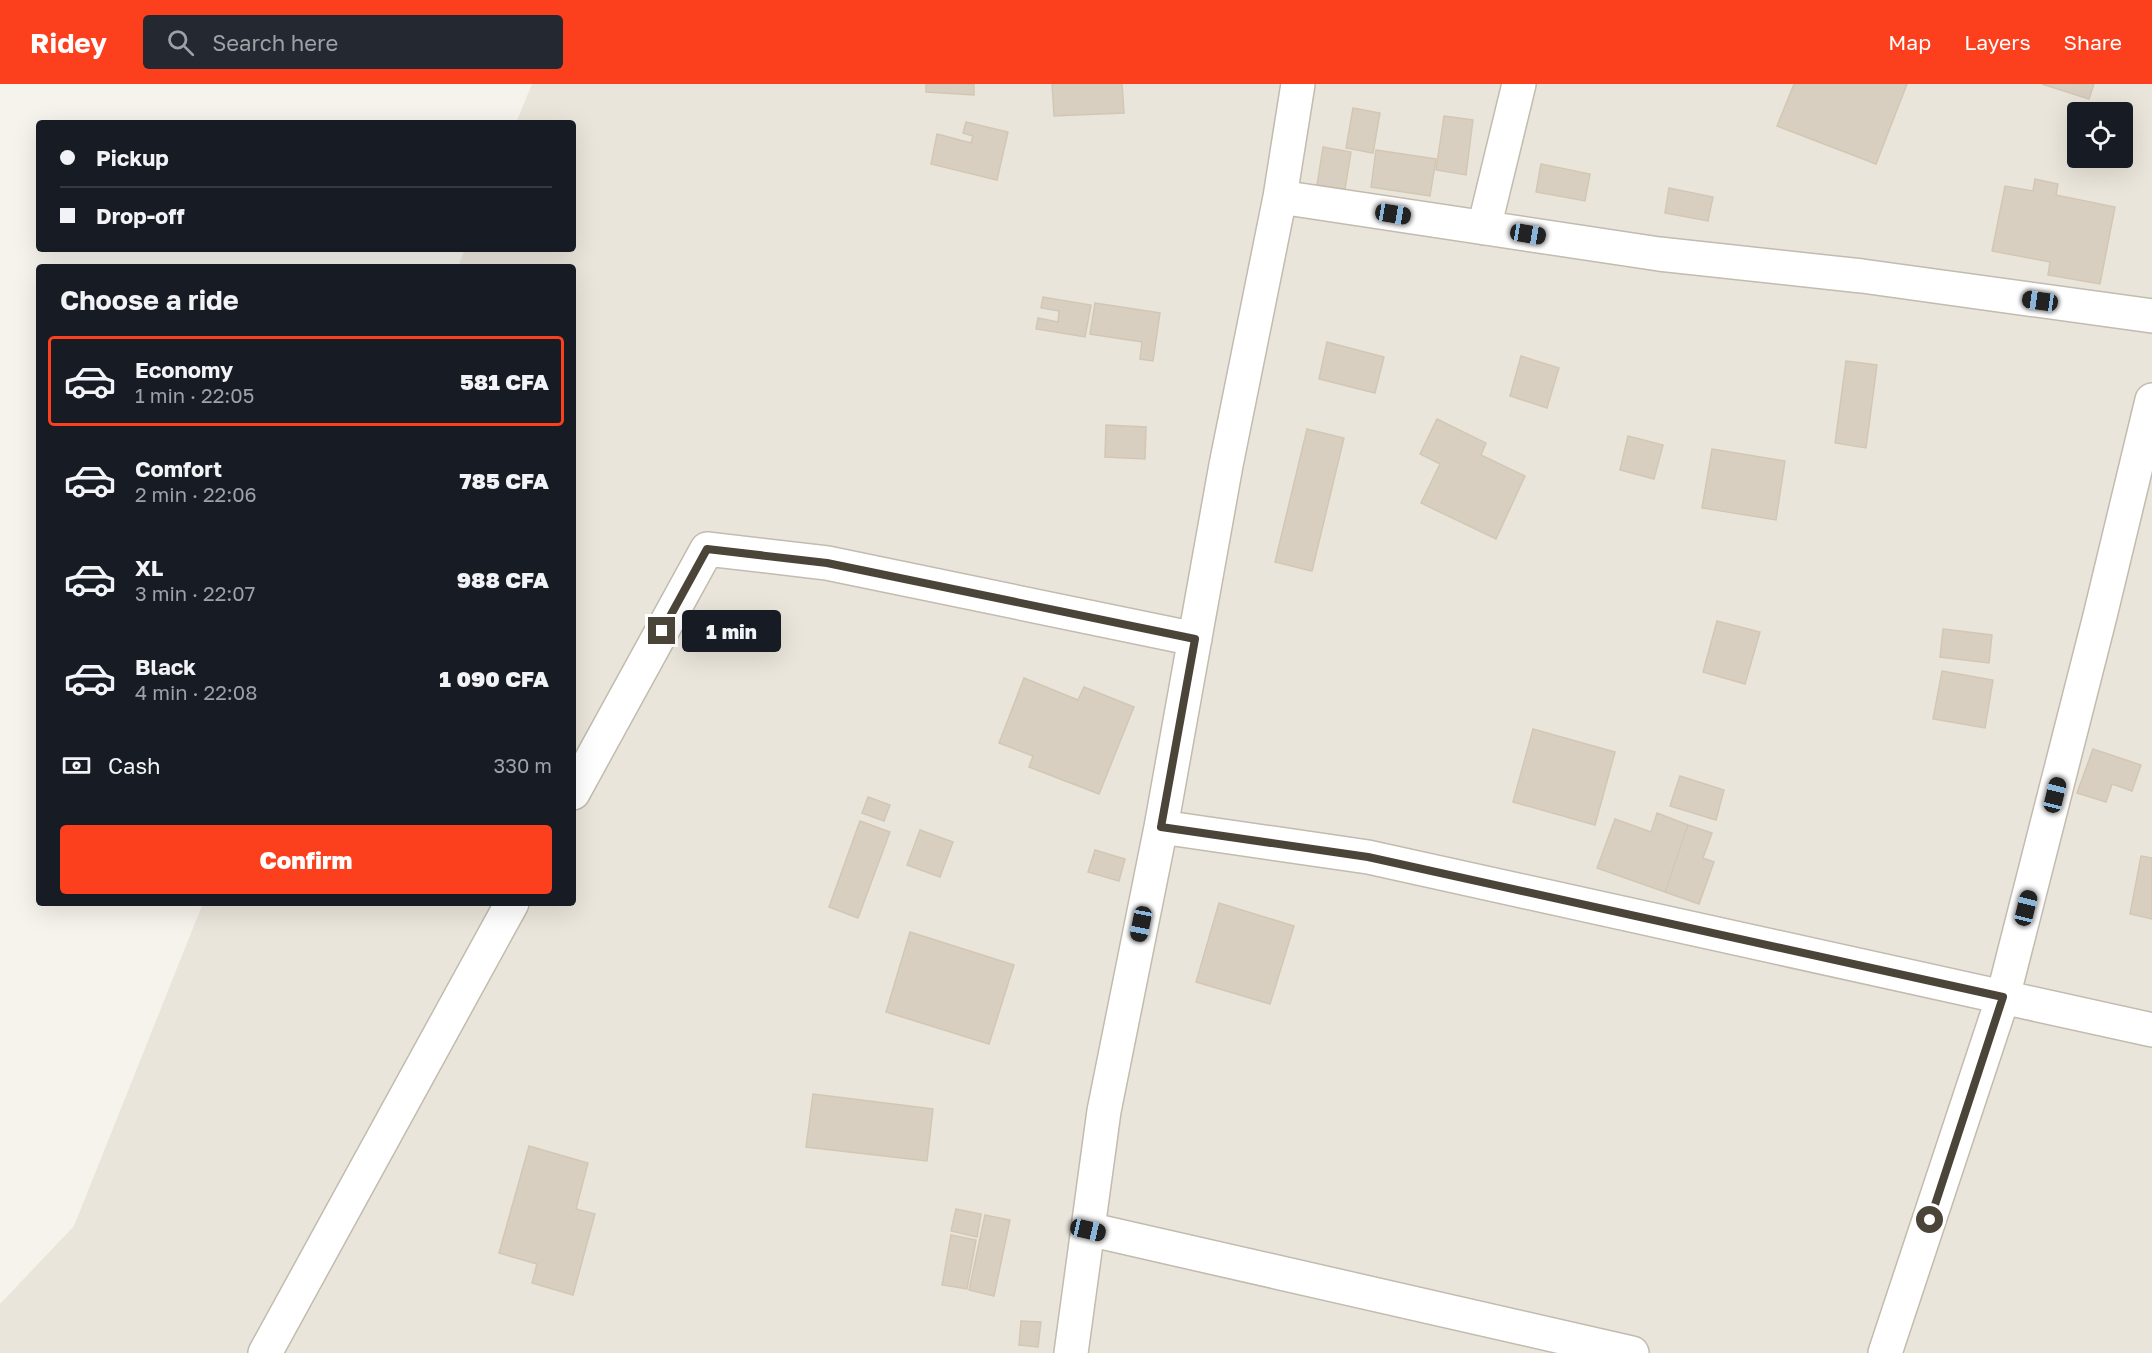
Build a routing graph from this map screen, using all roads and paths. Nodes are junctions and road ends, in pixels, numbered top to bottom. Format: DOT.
graph roads {
  1 [pos="1298,84"];
  2 [pos="1519,84"];
  3 [pos="1280,197"];
  4 [pos="1484,228"];
  5 [pos="2152,316"];
  6 [pos="2152,400"];
  7 [pos="1195,639"];
  8 [pos="576,788"];
  9 [pos="1161,827"];
  10 [pos="510,906"];
  11 [pos="2003,997"];
  12 [pos="2152,1030"];
  13 [pos="1088,1230"];
  14 [pos="265,1353"];
  15 [pos="1071,1353"];
  16 [pos="1632,1353"];
  17 [pos="1885,1353"];
  1 -- 3 [label="street"];
  2 -- 4 [label="street"];
  3 -- 4 [label="street"];
  3 -- 7 [label="street"];
  4 -- 5 [label="street"];
  6 -- 11 [label="street"];
  7 -- 8 [label="street"];
  7 -- 9 [label="street"];
  9 -- 11 [label="street"];
  9 -- 13 [label="street"];
  10 -- 14 [label="street"];
  11 -- 12 [label="street"];
  11 -- 17 [label="street"];
  13 -- 15 [label="street"];
  13 -- 16 [label="street"];
}
